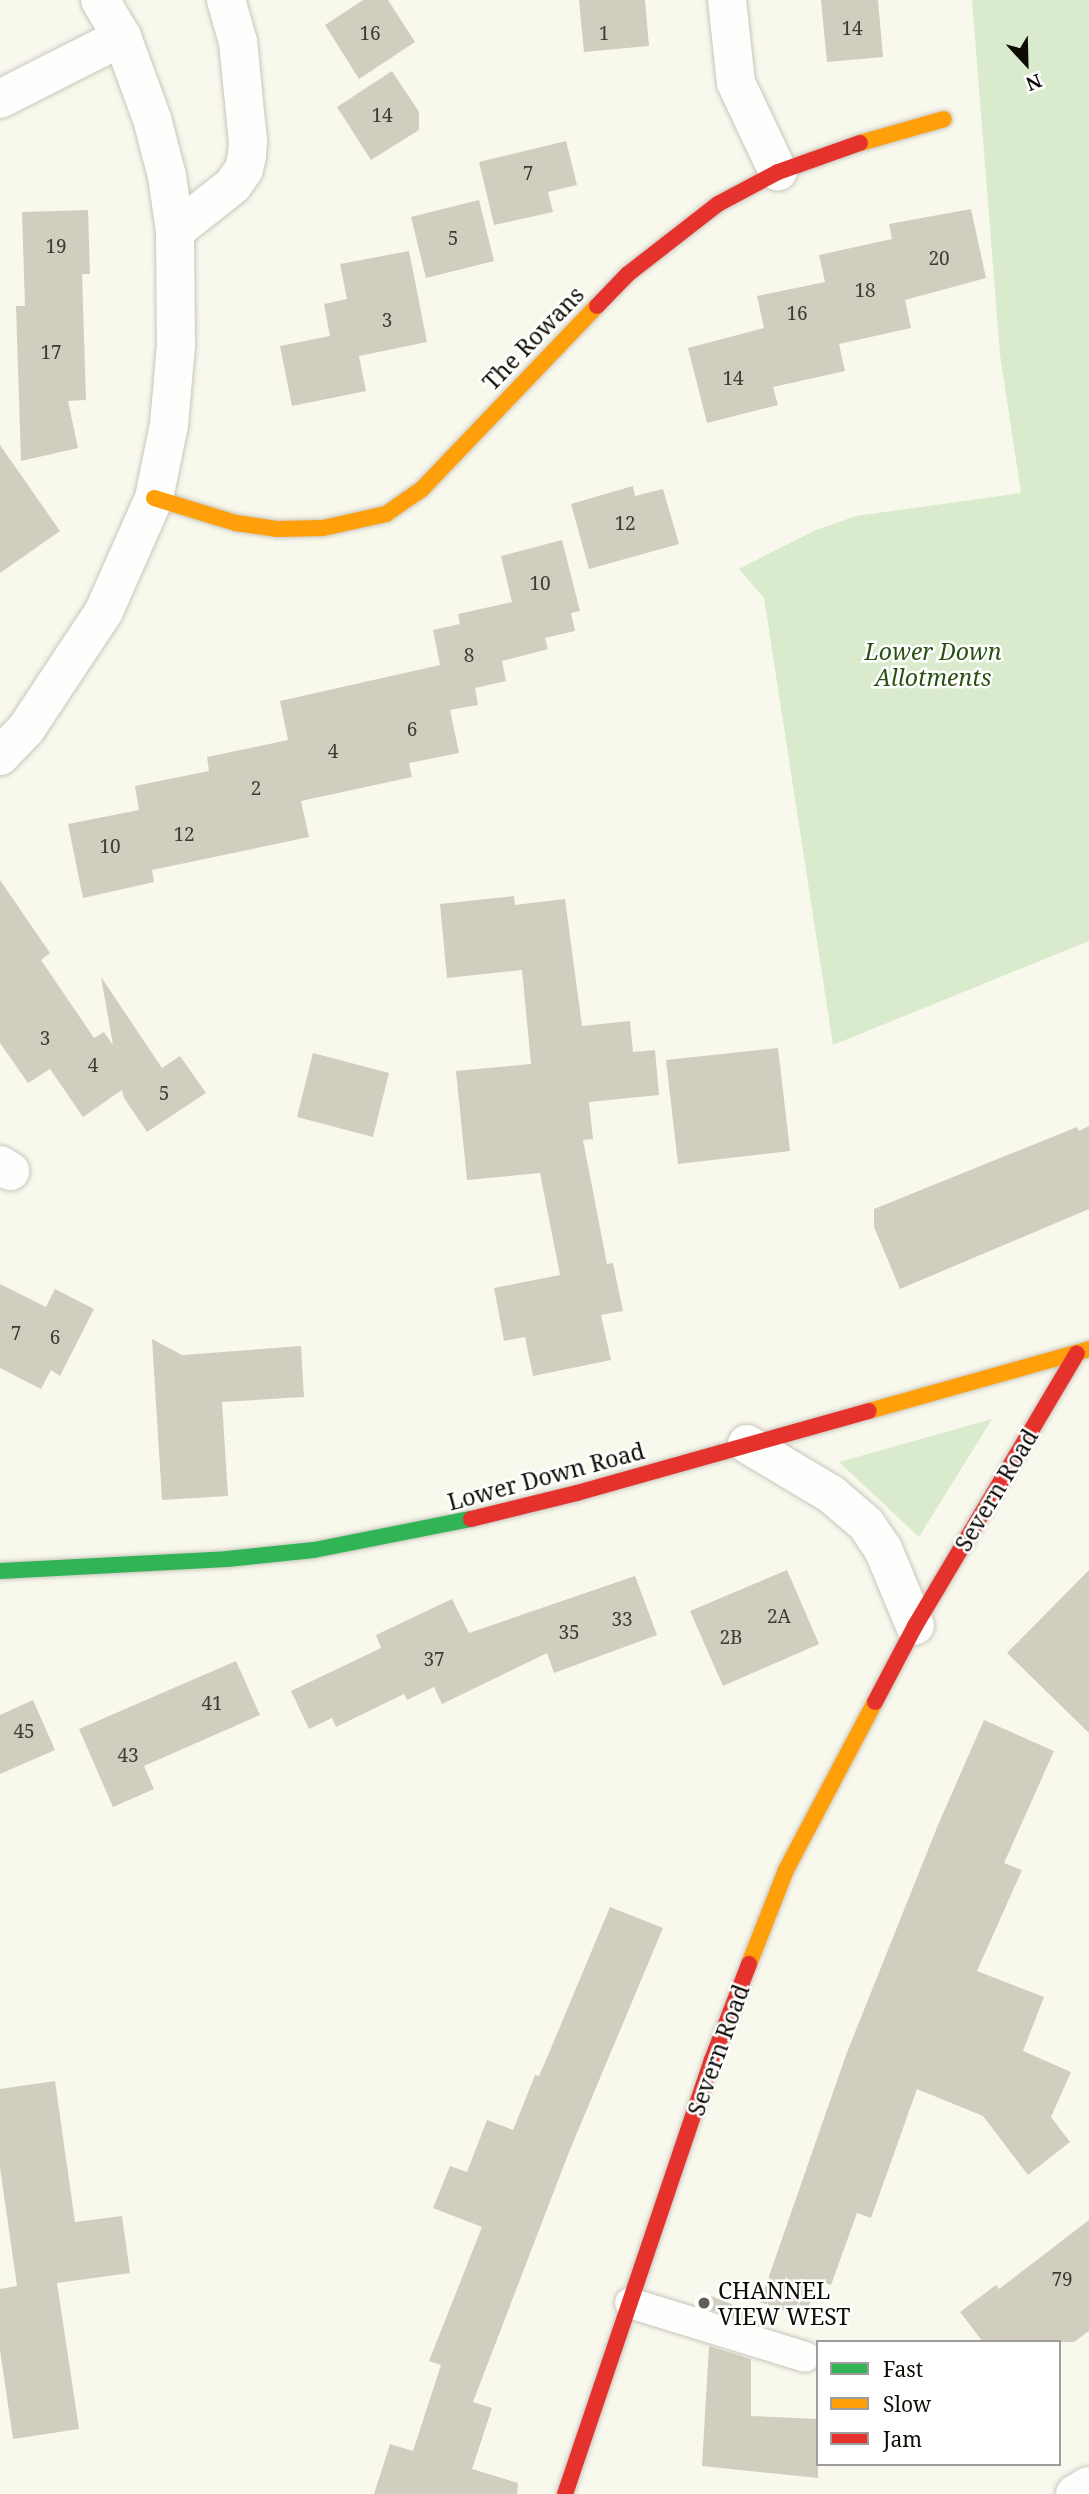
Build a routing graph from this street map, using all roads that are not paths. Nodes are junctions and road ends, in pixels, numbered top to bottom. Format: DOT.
graph roads {
  1 [pos="100,0"];
  2 [pos="226,0"];
  3 [pos="727,0"];
  4 [pos="121,37"];
  5 [pos="0,99"];
  6 [pos="944,119"];
  7 [pos="778,172"];
  8 [pos="175,230"];
  9 [pos="154,498"];
  10 [pos="0,756"];
  11 [pos="1083,1351"];
  12 [pos="747,1444"];
  13 [pos="0,1571"];
  14 [pos="915,1626"];
  15 [pos="630,2303"];
  16 [pos="805,2357"];
  17 [pos="1089,2486"];
  18 [pos="565,2494"];
  19 [pos="1075,2494"];
  1 -- 4 [label="street"];
  2 -- 8 [label="street"];
  3 -- 7 [label="street"];
  4 -- 5 [label="street"];
  4 -- 8 [label="street"];
  6 -- 7 [label="street, The Rowans"];
  7 -- 9 [label="street, The Rowans"];
  8 -- 9 [label="street"];
  9 -- 10 [label="street"];
  11 -- 12 [label="street, Lower Down Road"];
  11 -- 14 [label="street, Severn Road"];
  12 -- 13 [label="street, Lower Down Road"];
  12 -- 14 [label="street"];
  14 -- 15 [label="street, Severn Road"];
  15 -- 16 [label="lane"];
  15 -- 18 [label="street, Severn Road"];
  17 -- 19 [label="street"];
}
